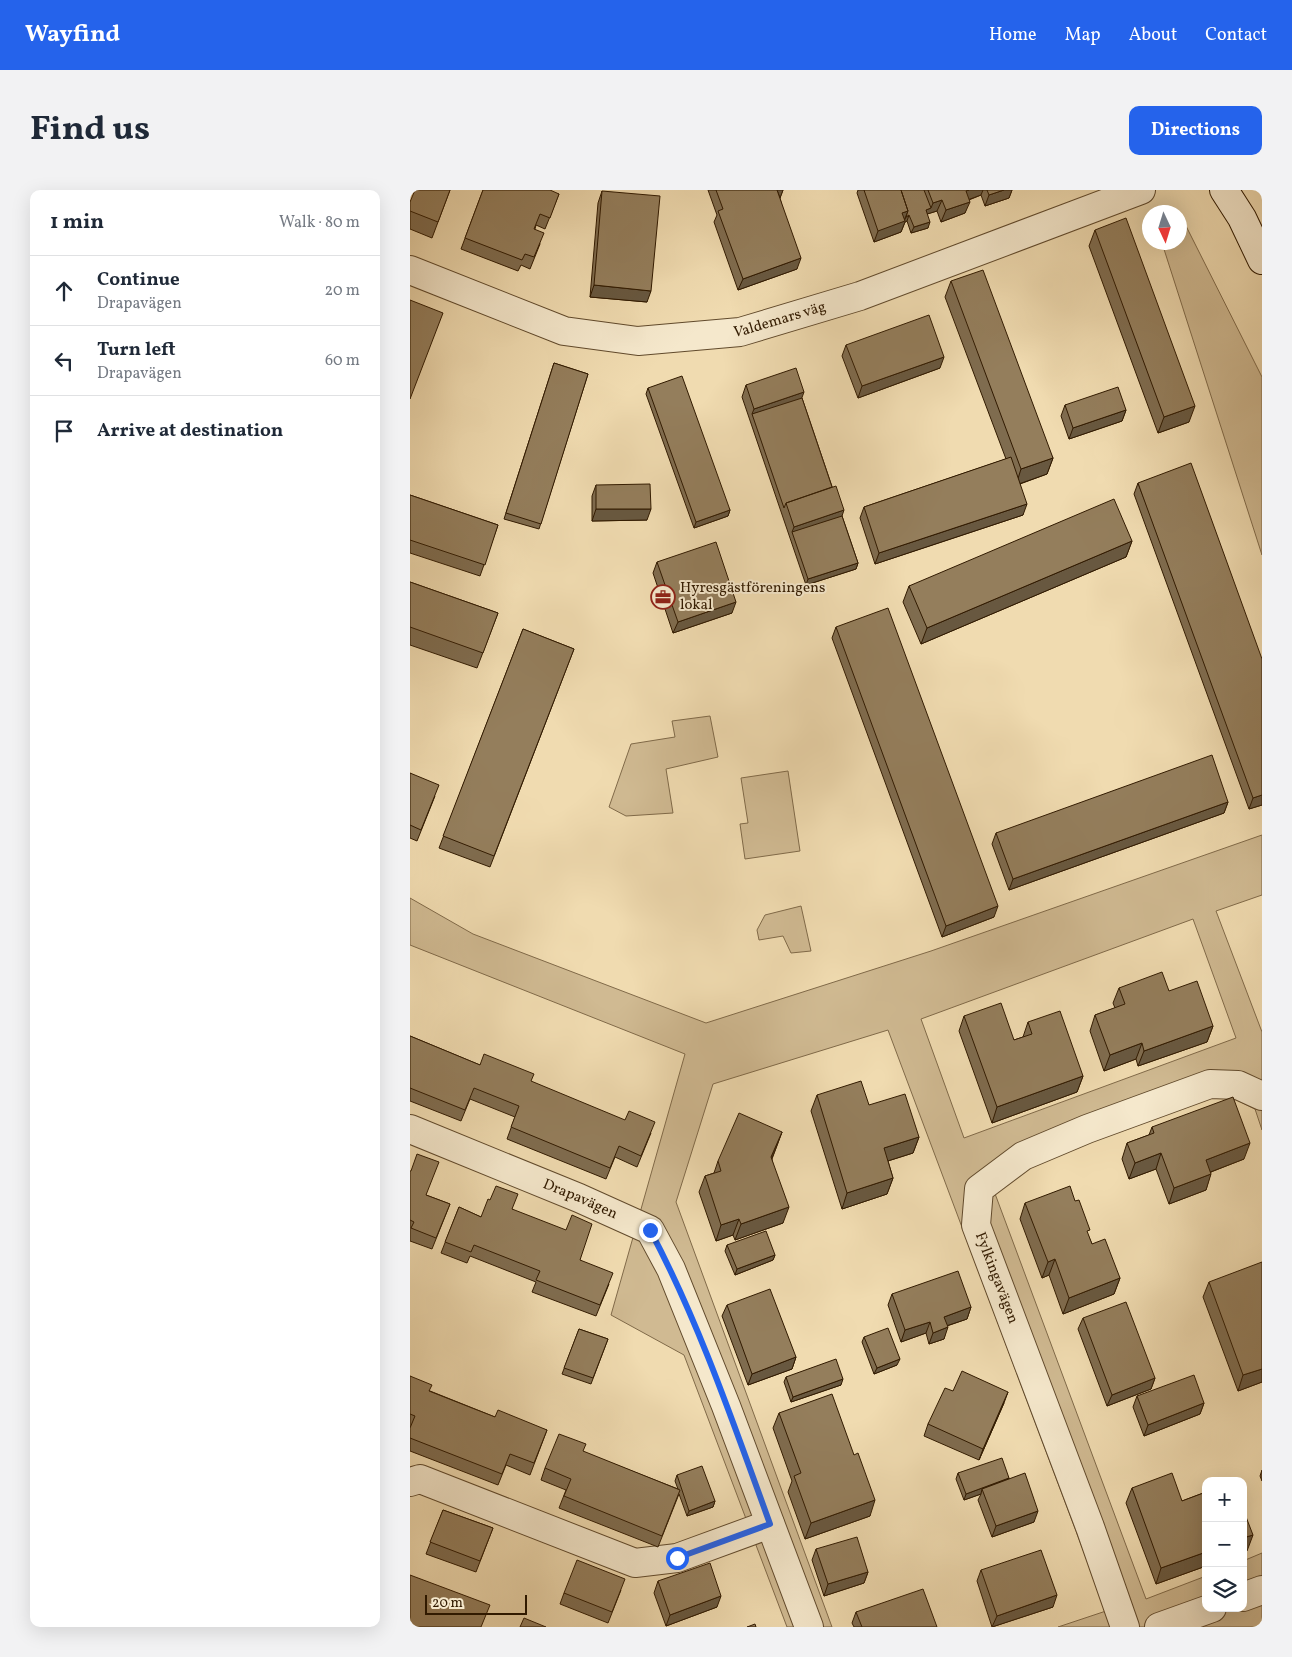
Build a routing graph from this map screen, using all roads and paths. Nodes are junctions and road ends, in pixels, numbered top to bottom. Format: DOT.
graph roads {
  1 [pos="1141,190"];
  2 [pos="1224,190"];
  3 [pos="1262,260"];
  4 [pos="410,270"];
  5 [pos="1262,1096"];
  6 [pos="410,1129"];
  7 [pos="410,1482"];
  8 [pos="770,1524"];
  9 [pos="1262,1590"];
  10 [pos="1247,1596"];
  11 [pos="1202,1612"];
  12 [pos="809,1627"];
  13 [pos="1124,1627"];
  14 [pos="1159,1627"];
  1 -- 4 [label="street, Valdemars väg"];
  2 -- 3 [label="street"];
  5 -- 13 [label="street, Fylkingavägen"];
  6 -- 8 [label="street, Drapavägen"];
  7 -- 8 [label="street"];
  8 -- 12 [label="street, Drapavägen"];
  9 -- 10 [label="street"];
  11 -- 14 [label="street"];
}
